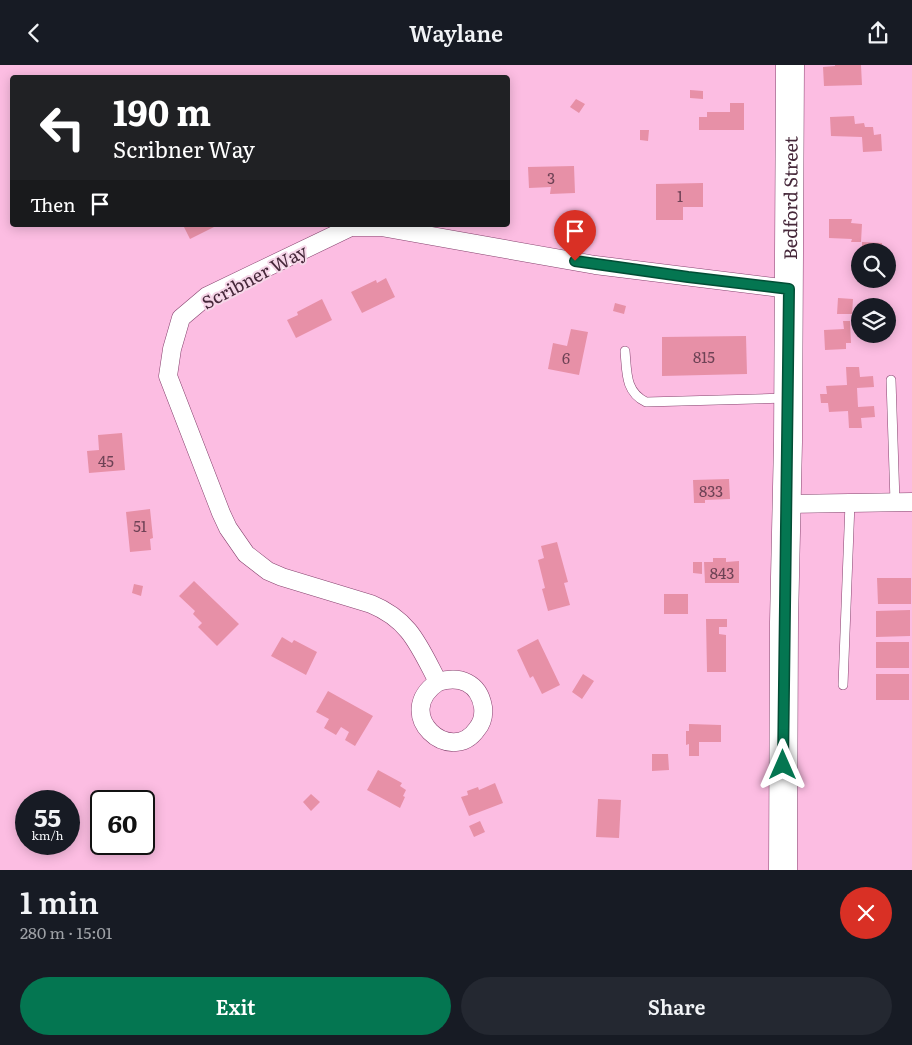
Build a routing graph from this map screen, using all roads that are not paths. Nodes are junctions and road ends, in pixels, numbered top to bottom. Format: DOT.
graph roads {
  1 [pos="790,65"];
  2 [pos="789,289"];
  3 [pos="625,351"];
  4 [pos="891,380"];
  5 [pos="788,398"];
  6 [pos="904,502"];
  7 [pos="850,503"];
  8 [pos="787,504"];
  9 [pos="438,682"];
  10 [pos="843,685"];
  11 [pos="783,870"];
  1 -- 2 [label="main road, Bedford Street"];
  2 -- 5 [label="main road, Bedford Street"];
  2 -- 9 [label="street, Scribner Way"];
  3 -- 5 [label="lane"];
  4 -- 6 [label="lane"];
  5 -- 8 [label="main road, Bedford Street"];
  6 -- 7 [label="street"];
  7 -- 8 [label="street"];
  7 -- 10 [label="lane"];
  8 -- 11 [label="main road, Bedford Street"];
}
